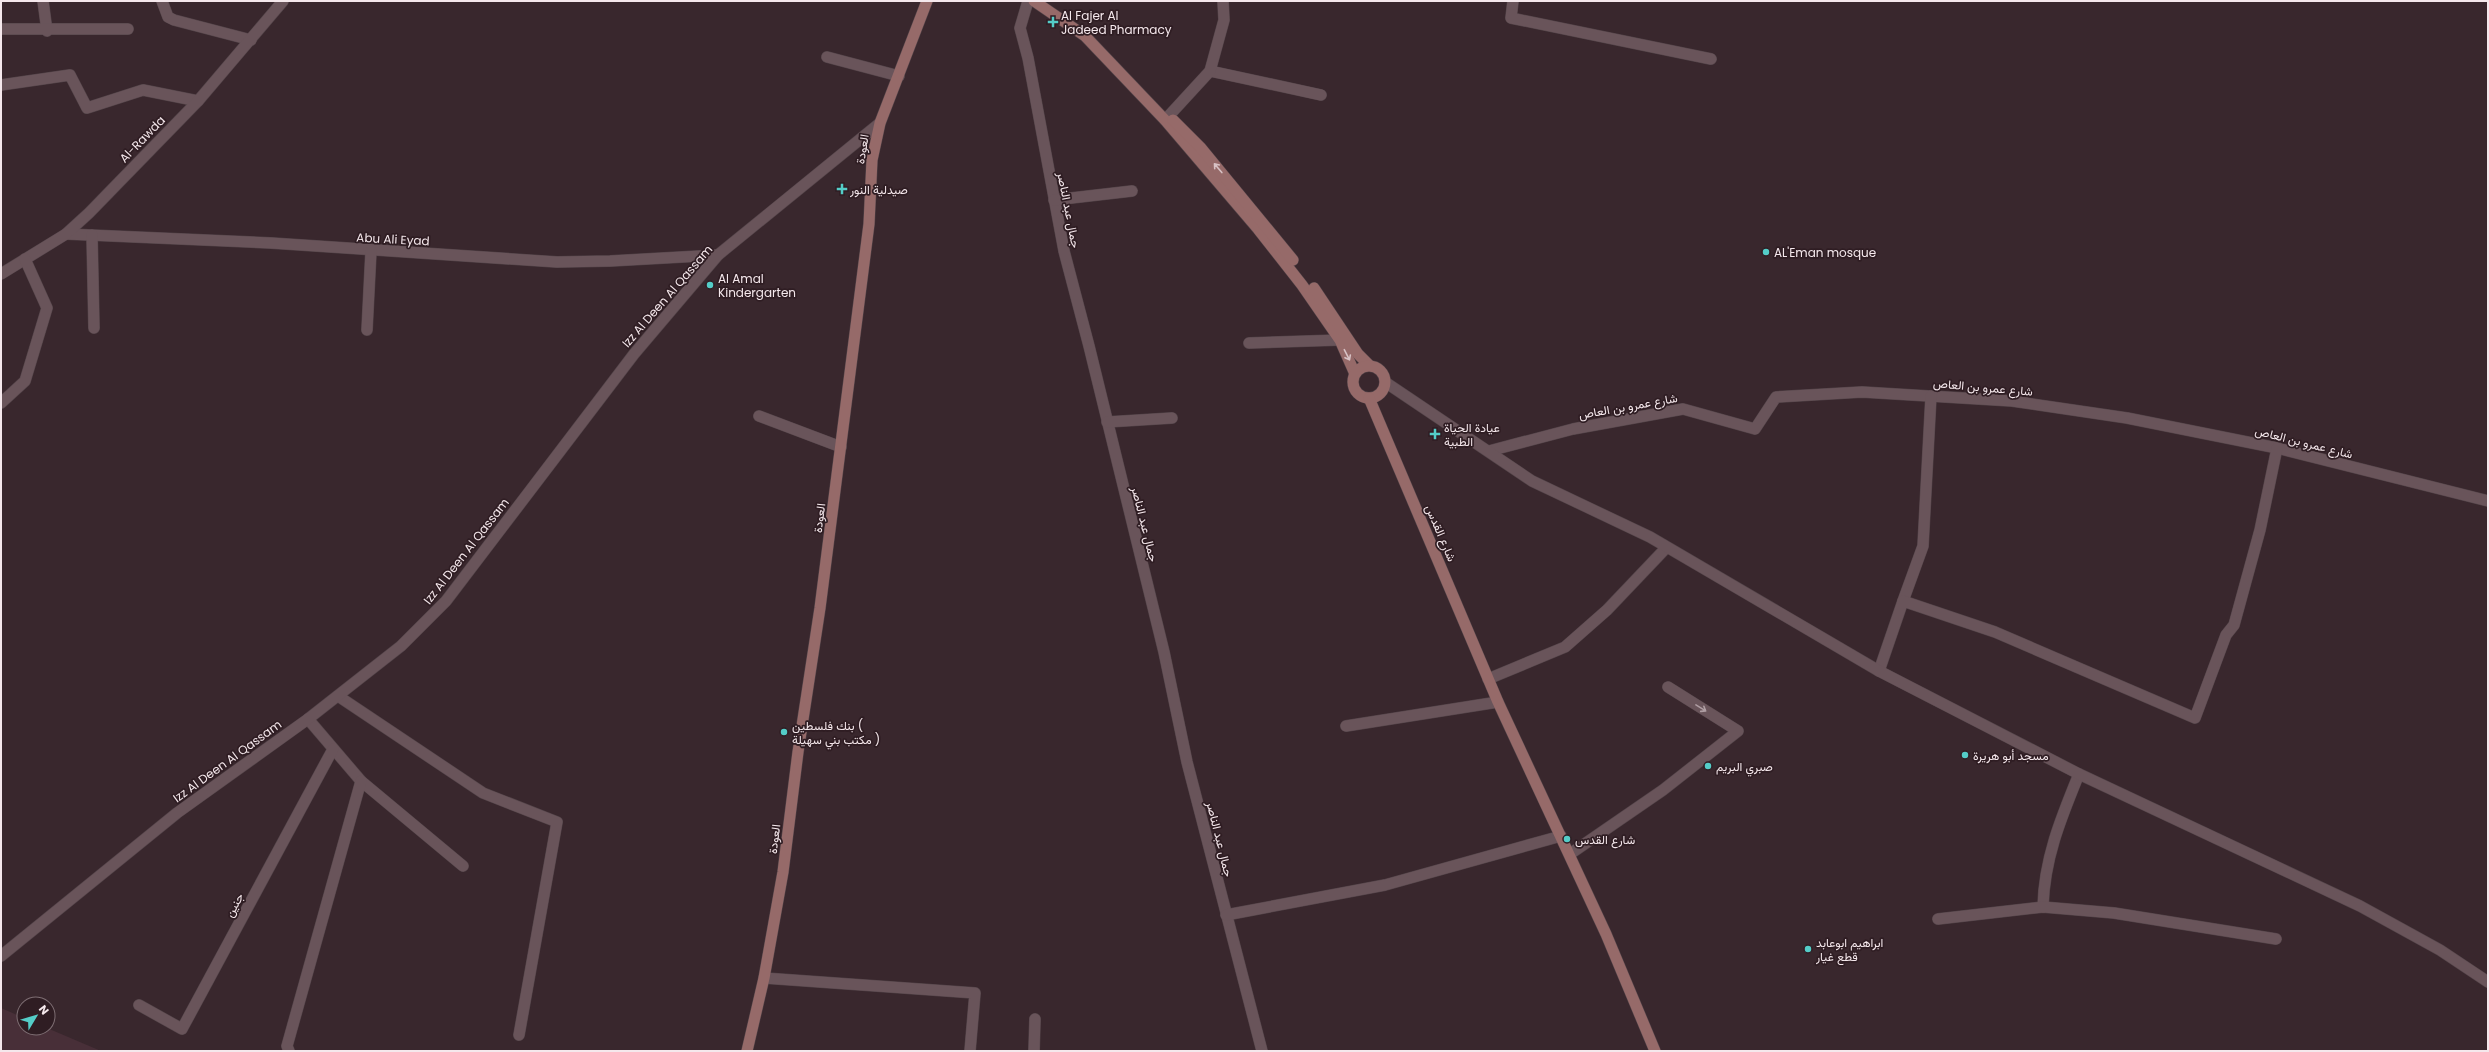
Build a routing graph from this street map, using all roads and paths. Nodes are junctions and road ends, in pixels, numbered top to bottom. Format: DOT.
graph roads {
  1 [pos="43,1"];
  2 [pos="162,1"];
  3 [pos="283,1"];
  4 [pos="1028,1"];
  5 [pos="1034,1"];
  6 [pos="1223,1"];
  7 [pos="1513,1"];
  8 [pos="927,3"];
  9 [pos="1,29"];
  10 [pos="128,29"];
  11 [pos="47,31"];
  12 [pos="251,40"];
  13 [pos="827,57"];
  14 [pos="1711,60"];
  15 [pos="1210,71"];
  16 [pos="899,76"];
  17 [pos="1,85"];
  18 [pos="1321,95"];
  19 [pos="198,101"];
  20 [pos="1166,118"];
  21 [pos="880,123"];
  22 [pos="1132,191"];
  23 [pos="1054,200"];
  24 [pos="66,234"];
  25 [pos="92,235"];
  26 [pos="371,251"];
  27 [pos="718,255"];
  28 [pos="25,259"];
  29 [pos="1,274"];
  30 [pos="94,328"];
  31 [pos="367,330"];
  32 [pos="1340,340"];
  33 [pos="1249,343"];
  34 [pos="1369,366"];
  35 [pos="1355,374"];
  36 [pos="1386,382"];
  37 [pos="1932,396"];
  38 [pos="1369,398"];
  39 [pos="1,403"];
  40 [pos="759,416"];
  41 [pos="1172,418"];
  42 [pos="1107,422"];
  43 [pos="841,447"];
  44 [pos="2277,448"];
  45 [pos="1489,451"];
  46 [pos="2488,501"];
  47 [pos="1666,548"];
  48 [pos="1903,602"];
  49 [pos="1879,671"];
  50 [pos="1488,679"];
  51 [pos="1668,687"];
  52 [pos="338,696"];
  53 [pos="1498,702"];
  54 [pos="308,719"];
  55 [pos="1346,726"];
  56 [pos="332,749"];
  57 [pos="2079,774"];
  58 [pos="361,781"];
  59 [pos="1561,836"];
  60 [pos="1570,854"];
  61 [pos="463,866"];
  62 [pos="2043,907"];
  63 [pos="1226,915"];
  64 [pos="1938,919"];
  65 [pos="2276,939"];
  66 [pos="1,956"];
  67 [pos="764,978"];
  68 [pos="2488,982"];
  69 [pos="139,1005"];
  70 [pos="1035,1019"];
  71 [pos="519,1034"];
  72 [pos="289,1051"];
  73 [pos="747,1051"];
  74 [pos="970,1051"];
  75 [pos="1034,1051"];
  76 [pos="1262,1051"];
  77 [pos="1655,1051"];
  1 -- 11 [label="street"];
  2 -- 12 [label="street"];
  3 -- 12 [label="street, Al-Rawda"];
  4 -- 23 [label="street, جمال عبد الناصر"];
  5 -- 20 [label="main road"];
  6 -- 15 [label="street"];
  7 -- 14 [label="street"];
  8 -- 16 [label="main road, العودة"];
  9 -- 11 [label="street"];
  10 -- 11 [label="street"];
  12 -- 19 [label="street, Al-Rawda"];
  13 -- 16 [label="street"];
  15 -- 18 [label="street"];
  15 -- 20 [label="street"];
  16 -- 21 [label="main road, العودة"];
  17 -- 19 [label="street"];
  19 -- 24 [label="street, Al-Rawda"];
  20 -- 32 [label="main road"];
  34 -- 20 [label="main road, one-way"];
  21 -- 27 [label="street, Izz Al Deen Al Qassam"];
  21 -- 43 [label="main road, العودة"];
  22 -- 23 [label="street"];
  23 -- 42 [label="street, جمال عبد الناصر"];
  24 -- 25 [label="street, Abu Ali Eyad"];
  24 -- 28 [label="street, Al-Rawda"];
  25 -- 26 [label="street, Abu Ali Eyad"];
  25 -- 30 [label="street"];
  26 -- 27 [label="street, Abu Ali Eyad"];
  26 -- 31 [label="street"];
  27 -- 52 [label="street, Izz Al Deen Al Qassam"];
  28 -- 29 [label="street, Al-Rawda"];
  28 -- 39 [label="street"];
  32 -- 33 [label="street"];
  32 -- 35 [label="main road, one-way"];
  34 -- 35 [label="main road"];
  34 -- 36 [label="main road"];
  35 -- 38 [label="main road"];
  36 -- 38 [label="main road"];
  36 -- 45 [label="street"];
  37 -- 44 [label="street, شارع عمرو بن العاص"];
  37 -- 45 [label="street, شارع عمرو بن العاص"];
  37 -- 48 [label="street"];
  38 -- 50 [label="main road, شارع القدس"];
  40 -- 43 [label="street"];
  41 -- 42 [label="street"];
  42 -- 63 [label="street, جمال عبد الناصر"];
  43 -- 67 [label="main road, العودة"];
  44 -- 46 [label="street, شارع عمرو بن العاص"];
  44 -- 48 [label="street"];
  45 -- 47 [label="street"];
  47 -- 49 [label="street"];
  47 -- 50 [label="street"];
  48 -- 49 [label="street"];
  49 -- 57 [label="street"];
  50 -- 53 [label="main road, شارع القدس"];
  51 -- 60 [label="street, one-way"];
  52 -- 54 [label="street, Izz Al Deen Al Qassam"];
  52 -- 71 [label="street"];
  53 -- 55 [label="street"];
  53 -- 59 [label="main road, شارع القدس"];
  54 -- 56 [label="street"];
  54 -- 66 [label="street, Izz Al Deen Al Qassam"];
  56 -- 58 [label="street"];
  56 -- 69 [label="street, جنين"];
  57 -- 62 [label="street"];
  57 -- 68 [label="street"];
  58 -- 61 [label="street"];
  58 -- 72 [label="street"];
  59 -- 60 [label="main road, شارع القدس"];
  59 -- 63 [label="street"];
  60 -- 77 [label="main road, شارع القدس"];
  62 -- 64 [label="street"];
  62 -- 65 [label="street"];
  63 -- 76 [label="street, جمال عبد الناصر"];
  67 -- 73 [label="main road, العودة"];
  67 -- 74 [label="street"];
  70 -- 75 [label="street"];
}
